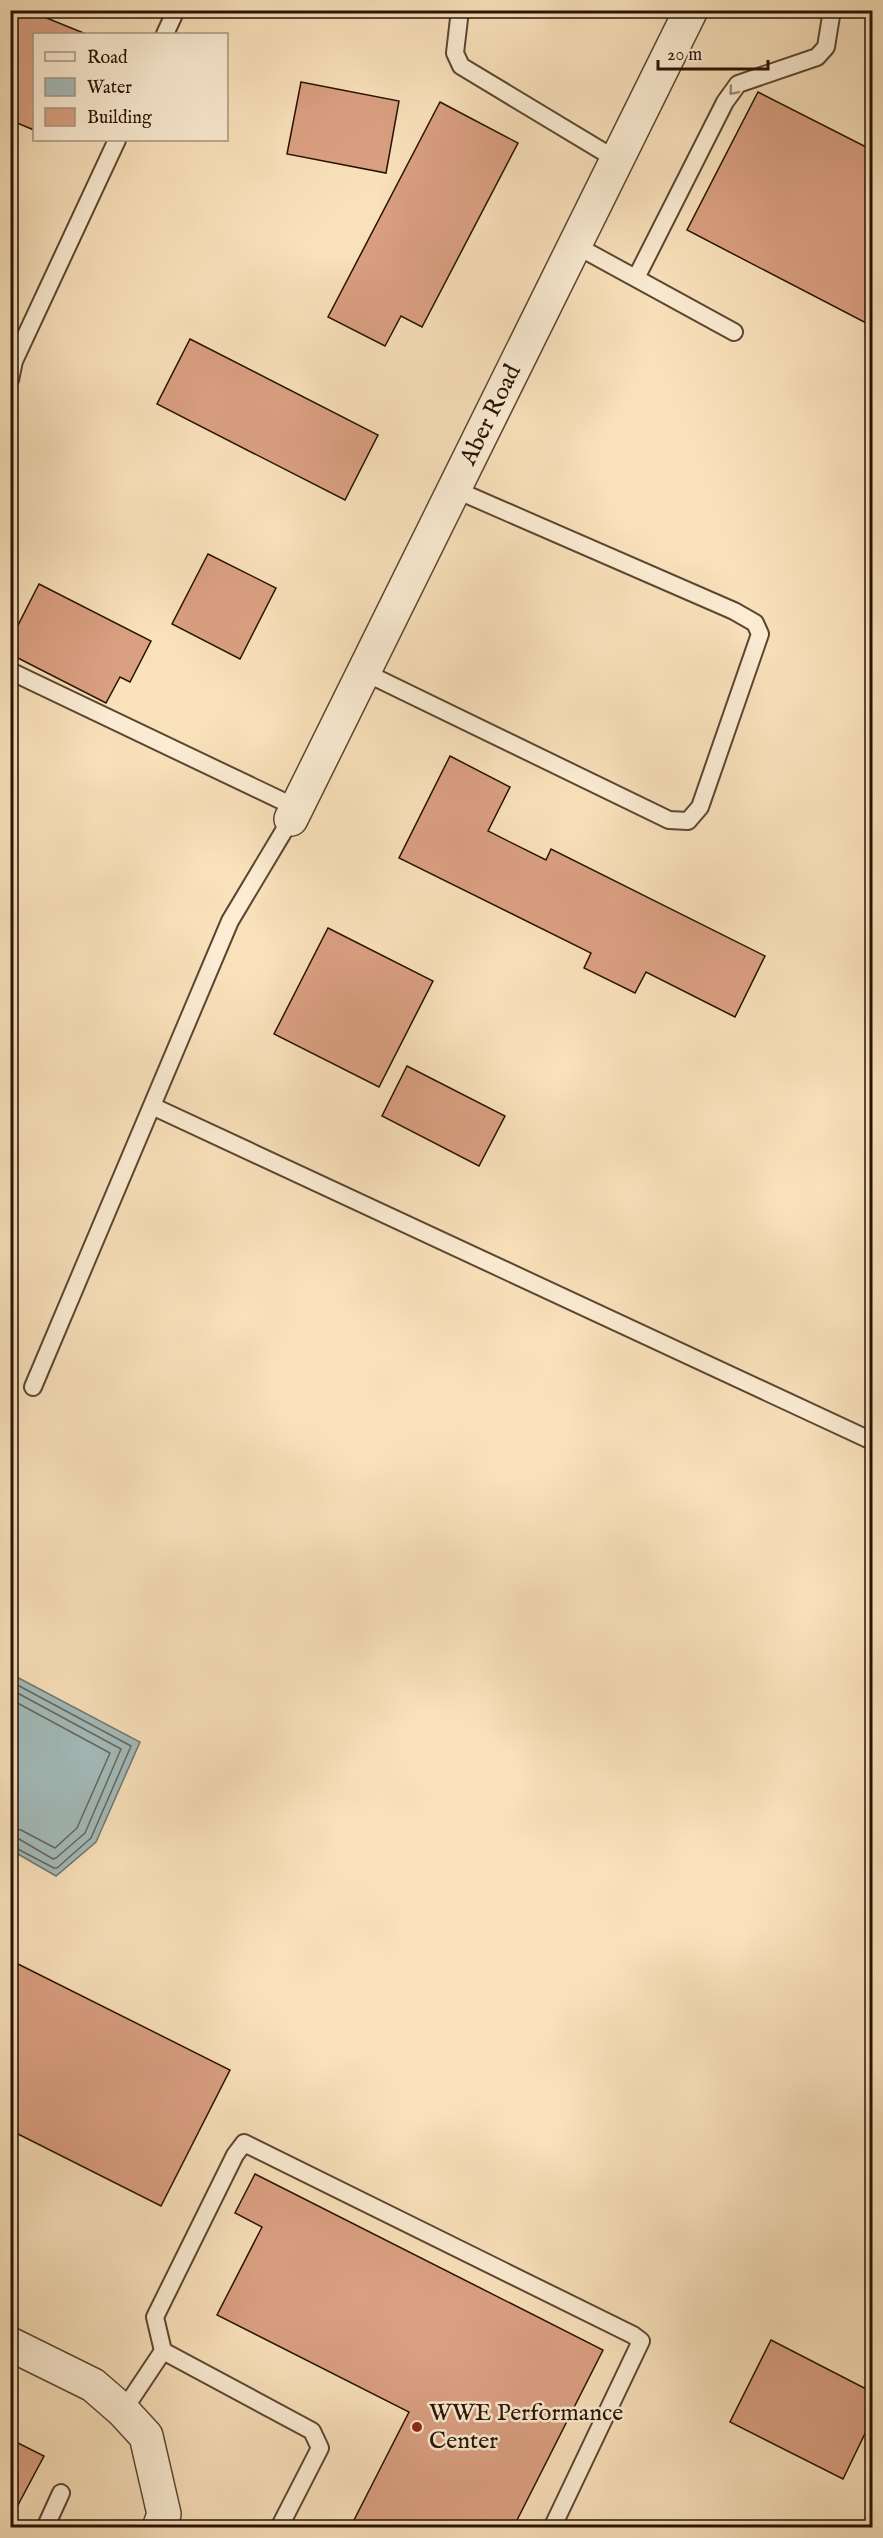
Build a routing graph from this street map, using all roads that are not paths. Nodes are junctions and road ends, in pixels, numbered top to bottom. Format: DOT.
graph roads {
  1 [pos="176,10"];
  2 [pos="460,10"];
  3 [pos="691,10"];
  4 [pos="832,10"];
  5 [pos="165,33"];
  6 [pos="117,141"];
  7 [pos="617,160"];
  8 [pos="574,245"];
  9 [pos="636,278"];
  10 [pos="734,332"];
  11 [pos="10,380"];
  12 [pos="454,489"];
  13 [pos="10,671"];
  14 [pos="364,672"];
  15 [pos="294,813"];
  16 [pos="152,1106"];
  17 [pos="33,1387"];
  18 [pos="873,1442"];
  19 [pos="10,2344"];
  20 [pos="163,2351"];
  21 [pos="123,2411"];
  22 [pos="61,2493"];
  23 [pos="45,2528"];
  24 [pos="159,2528"];
  25 [pos="279,2528"];
  26 [pos="552,2528"];
  1 -- 5 [label="lane"];
  2 -- 7 [label="lane"];
  3 -- 7 [label="street, Aber Road"];
  4 -- 9 [label="lane, one-way"];
  6 -- 11 [label="lane"];
  7 -- 8 [label="street, Aber Road"];
  8 -- 9 [label="lane"];
  8 -- 12 [label="street, Aber Road"];
  9 -- 10 [label="lane"];
  12 -- 14 [label="street, Aber Road"];
  12 -- 14 [label="lane"];
  13 -- 15 [label="lane"];
  14 -- 15 [label="street, Aber Road"];
  15 -- 16 [label="lane"];
  16 -- 17 [label="lane"];
  16 -- 18 [label="lane"];
  19 -- 21 [label="street"];
  20 -- 21 [label="lane"];
  20 -- 25 [label="lane"];
  20 -- 26 [label="lane"];
  21 -- 24 [label="street"];
  22 -- 23 [label="lane"];
}
